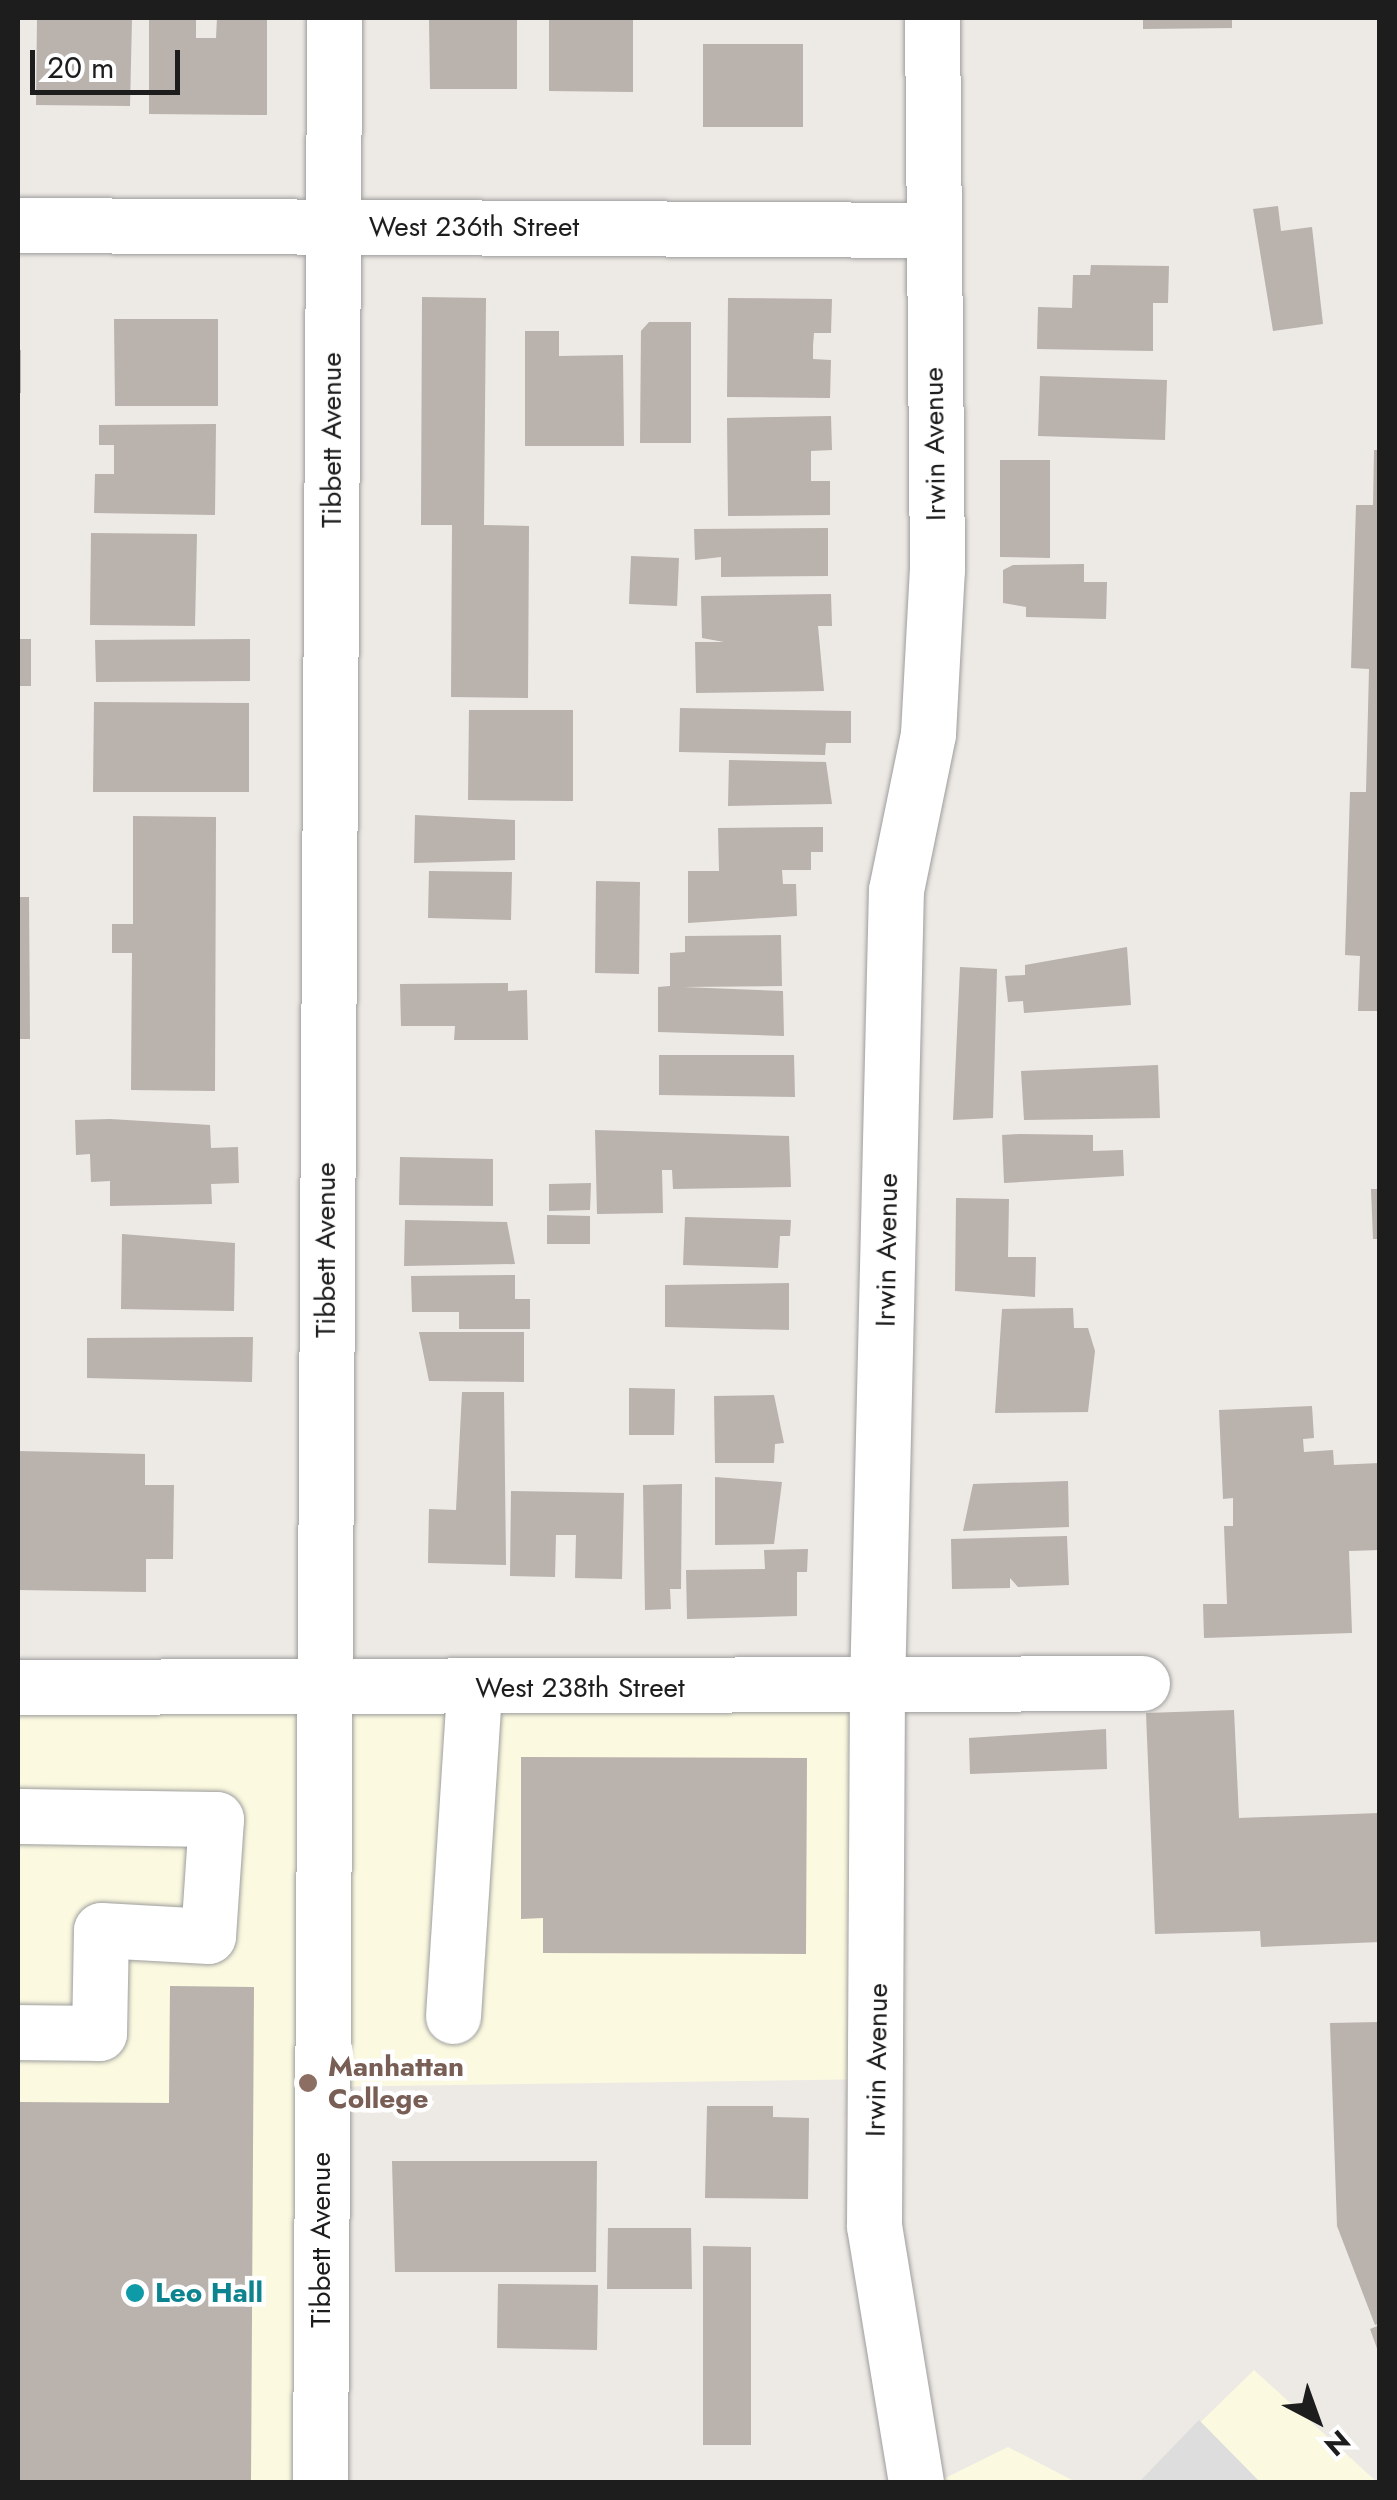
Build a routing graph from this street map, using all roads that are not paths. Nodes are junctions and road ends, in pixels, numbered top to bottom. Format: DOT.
graph roads {
  1 [pos="334,18"];
  2 [pos="932,18"];
  3 [pos="18,225"];
  4 [pos="333,226"];
  5 [pos="930,230"];
  6 [pos="1142,1683"];
  7 [pos="18,1687"];
  8 [pos="323,1688"];
  9 [pos="474,1688"];
  10 [pos="877,1688"];
  11 [pos="18,1816"];
  12 [pos="453,2016"];
  13 [pos="18,2032"];
  14 [pos="320,2482"];
  15 [pos="916,2482"];
  1 -- 4 [label="street, Tibbett Avenue"];
  2 -- 5 [label="street, Irwin Avenue"];
  3 -- 4 [label="street, West 236th Street"];
  4 -- 5 [label="street, West 236th Street"];
  4 -- 8 [label="street, Tibbett Avenue"];
  5 -- 10 [label="street, Irwin Avenue"];
  6 -- 10 [label="street, West 238th Street"];
  7 -- 8 [label="street, West 238th Street"];
  8 -- 9 [label="street, West 238th Street"];
  8 -- 14 [label="street, Tibbett Avenue"];
  9 -- 10 [label="street, West 238th Street"];
  9 -- 12 [label="street"];
  10 -- 15 [label="street, Irwin Avenue"];
  11 -- 13 [label="street"];
}
